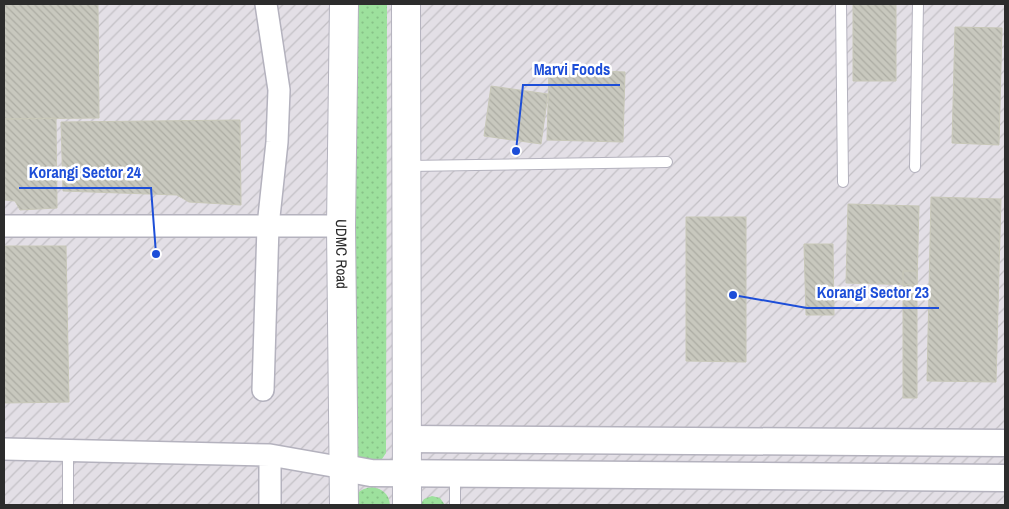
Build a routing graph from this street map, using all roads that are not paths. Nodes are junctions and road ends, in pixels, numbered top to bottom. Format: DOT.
graph roads {
  1 [pos="266,4"];
  2 [pos="344,4"];
  3 [pos="406,4"];
  4 [pos="841,4"];
  5 [pos="918,4"];
  6 [pos="667,162"];
  7 [pos="407,166"];
  8 [pos="916,167"];
  9 [pos="843,182"];
  10 [pos="4,226"];
  11 [pos="268,226"];
  12 [pos="341,226"];
  13 [pos="262,390"];
  14 [pos="407,439"];
  15 [pos="1005,443"];
  16 [pos="4,449"];
  17 [pos="68,450"];
  18 [pos="270,455"];
  19 [pos="344,468"];
  20 [pos="407,473"];
  21 [pos="455,474"];
  22 [pos="1005,478"];
  23 [pos="68,505"];
  24 [pos="270,505"];
  25 [pos="344,505"];
  26 [pos="407,505"];
  27 [pos="455,505"];
  1 -- 11 [label="street"];
  2 -- 12 [label="main road, UDMC Road"];
  3 -- 7 [label="main road"];
  4 -- 9 [label="lane"];
  5 -- 8 [label="lane"];
  6 -- 7 [label="lane"];
  7 -- 14 [label="main road"];
  10 -- 11 [label="street"];
  11 -- 12 [label="street"];
  11 -- 13 [label="street"];
  12 -- 19 [label="main road, UDMC Road"];
  14 -- 15 [label="street"];
  14 -- 20 [label="main road"];
  16 -- 17 [label="street"];
  17 -- 18 [label="street"];
  17 -- 23 [label="lane"];
  18 -- 19 [label="street"];
  18 -- 24 [label="street"];
  19 -- 20 [label="street"];
  19 -- 25 [label="main road, UDMC Road"];
  20 -- 21 [label="street"];
  20 -- 26 [label="main road"];
  21 -- 22 [label="street"];
  21 -- 27 [label="lane"];
}
